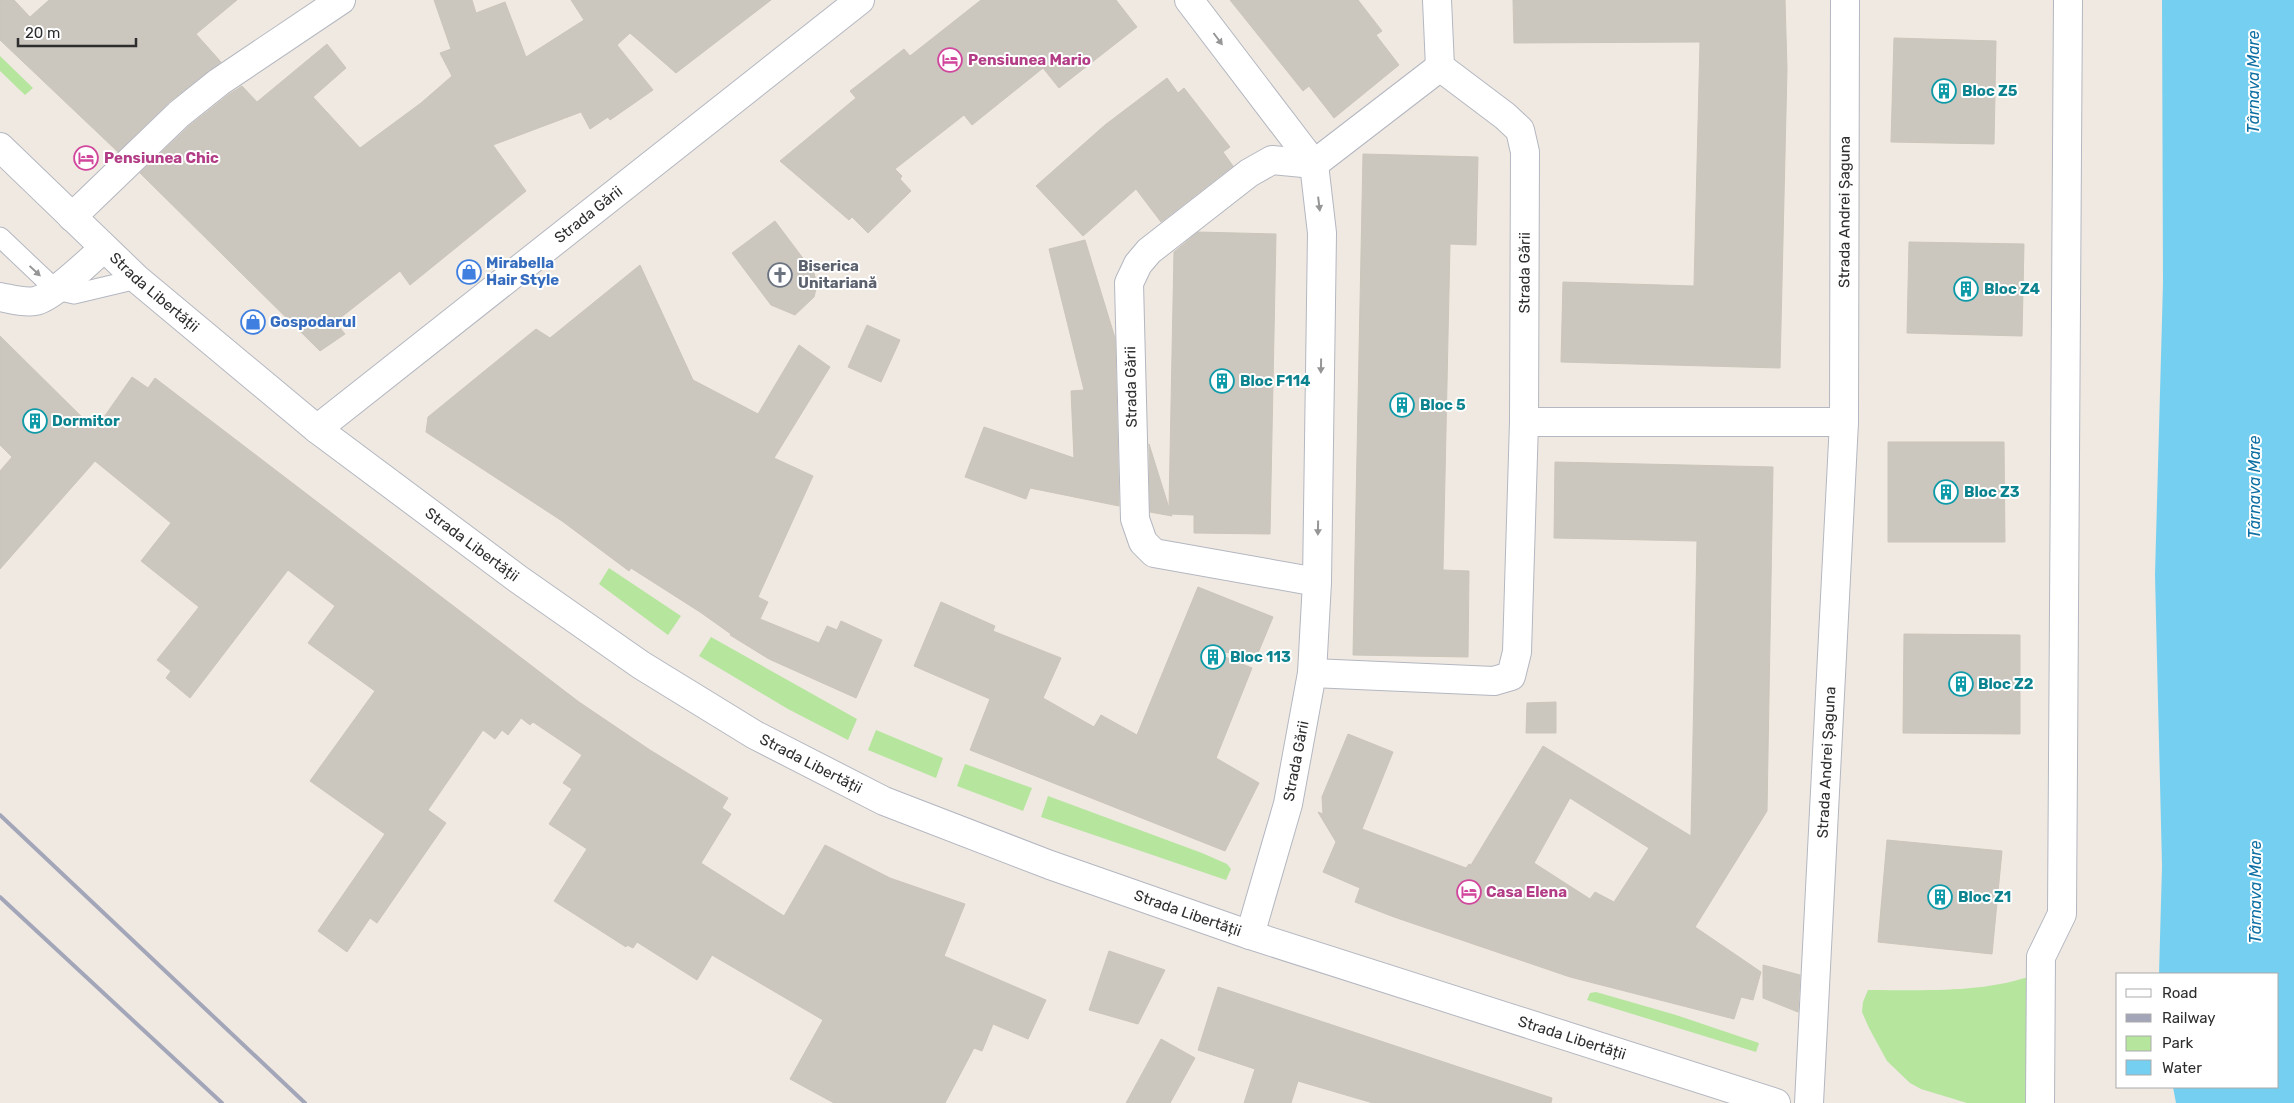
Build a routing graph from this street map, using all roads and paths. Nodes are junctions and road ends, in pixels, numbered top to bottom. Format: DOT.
graph roads {
  1 [pos="341,0"];
  2 [pos="860,0"];
  3 [pos="1189,0"];
  4 [pos="1437,0"];
  5 [pos="1845,0"];
  6 [pos="2068,0"];
  7 [pos="1440,67"];
  8 [pos="0,146"];
  9 [pos="1314,164"];
  10 [pos="72,217"];
  11 [pos="0,237"];
  12 [pos="104,248"];
  13 [pos="137,279"];
  14 [pos="56,290"];
  15 [pos="0,297"];
  16 [pos="1524,422"];
  17 [pos="1844,422"];
  18 [pos="317,429"];
  19 [pos="1318,582"];
  20 [pos="1312,673"];
  21 [pos="1250,935"];
  22 [pos="1776,1103"];
  23 [pos="1809,1103"];
  24 [pos="2040,1103"];
  1 -- 10 [label="street"];
  2 -- 18 [label="street, Strada Gării"];
  3 -- 9 [label="street, one-way"];
  4 -- 7 [label="street"];
  5 -- 17 [label="street, Strada Andrei Șaguna"];
  6 -- 24 [label="street"];
  7 -- 9 [label="street"];
  7 -- 16 [label="street, Strada Gării"];
  8 -- 10 [label="street, Strada Libertății"];
  9 -- 19 [label="street, Strada Gării, one-way"];
  9 -- 19 [label="street, Strada Gării"];
  10 -- 12 [label="street, Strada Libertății"];
  11 -- 14 [label="lane, one-way"];
  12 -- 13 [label="street, Strada Libertății"];
  12 -- 14 [label="street"];
  13 -- 14 [label="lane"];
  13 -- 18 [label="street, Strada Libertății"];
  14 -- 15 [label="street"];
  16 -- 17 [label="street"];
  16 -- 20 [label="street, Strada Gării"];
  17 -- 23 [label="street, Strada Andrei Șaguna"];
  18 -- 21 [label="street, Strada Libertății"];
  19 -- 20 [label="street, Strada Gării"];
  20 -- 21 [label="street, Strada Gării"];
  21 -- 22 [label="street, Strada Libertății"];
}
